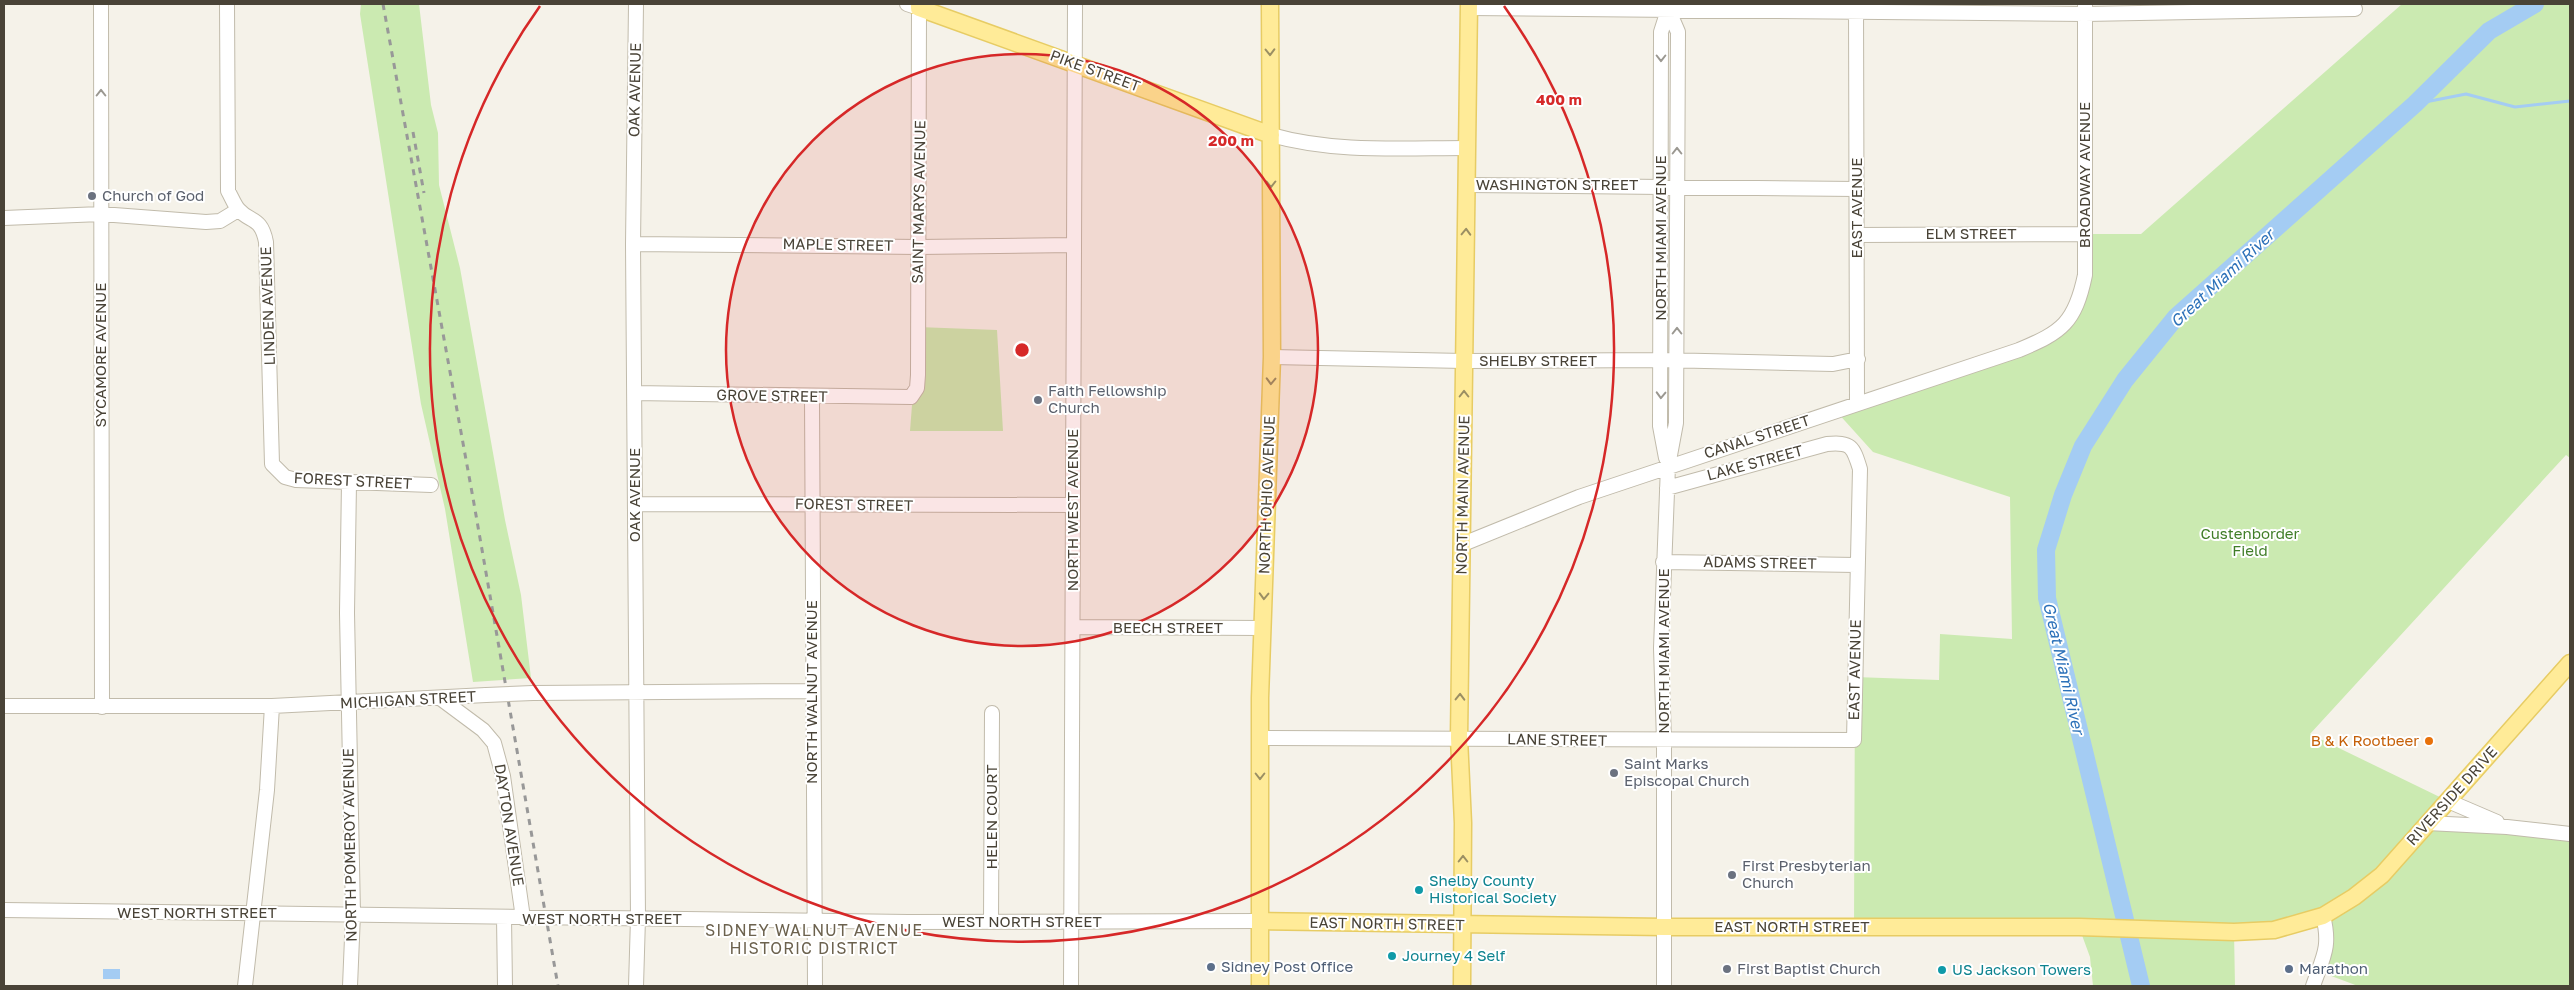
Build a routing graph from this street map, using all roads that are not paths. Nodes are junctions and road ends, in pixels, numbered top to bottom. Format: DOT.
graph roads {
  1 [pos="101,4"];
  2 [pos="227,4"];
  3 [pos="636,4"];
  4 [pos="1075,4"];
  5 [pos="1270,4"];
  6 [pos="915,5"];
  7 [pos="1469,6"];
  8 [pos="1672,6"];
  9 [pos="1856,7"];
  10 [pos="2267,8"];
  11 [pos="2085,9"];
  12 [pos="2355,9"];
  13 [pos="1075,64"];
  14 [pos="1271,135"];
  15 [pos="1467,148"];
  16 [pos="1467,185"];
  17 [pos="1660,186"];
  18 [pos="1676,186"];
  19 [pos="1857,189"];
  20 [pos="238,210"];
  21 [pos="101,214"];
  22 [pos="4,218"];
  23 [pos="2085,234"];
  24 [pos="1857,235"];
  25 [pos="633,244"];
  26 [pos="1074,245"];
  27 [pos="918,247"];
  28 [pos="2053,336"];
  29 [pos="1272,357"];
  30 [pos="1858,359"];
  31 [pos="1662,360"];
  32 [pos="1677,360"];
  33 [pos="1464,361"];
  34 [pos="634,393"];
  35 [pos="812,397"];
  36 [pos="911,397"];
  37 [pos="1857,404"];
  38 [pos="1844,443"];
  39 [pos="1668,466"];
  40 [pos="277,471"];
  41 [pos="349,483"];
  42 [pos="431,485"];
  43 [pos="1667,488"];
  44 [pos="635,504"];
  45 [pos="812,504"];
  46 [pos="1072,506"];
  47 [pos="1463,544"];
  48 [pos="1663,562"];
  49 [pos="1856,565"];
  50 [pos="1073,627"];
  51 [pos="1263,628"];
  52 [pos="2570,664"];
  53 [pos="637,691"];
  54 [pos="812,691"];
  55 [pos="440,698"];
  56 [pos="348,704"];
  57 [pos="4,706"];
  58 [pos="272,706"];
  59 [pos="102,707"];
  60 [pos="992,713"];
  61 [pos="1259,738"];
  62 [pos="1459,738"];
  63 [pos="1664,740"];
  64 [pos="1854,740"];
  65 [pos="2448,801"];
  66 [pos="2427,823"];
  67 [pos="2506,827"];
  68 [pos="2570,834"];
  69 [pos="4,910"];
  70 [pos="255,913"];
  71 [pos="352,914"];
  72 [pos="2323,916"];
  73 [pos="504,918"];
  74 [pos="523,918"];
  75 [pos="638,918"];
  76 [pos="815,921"];
  77 [pos="1260,921"];
  78 [pos="990,922"];
  79 [pos="1071,922"];
  80 [pos="1463,925"];
  81 [pos="1664,927"];
  82 [pos="245,986"];
  83 [pos="350,986"];
  84 [pos="504,986"];
  85 [pos="636,986"];
  86 [pos="815,986"];
  87 [pos="1070,986"];
  88 [pos="1260,986"];
  89 [pos="1462,986"];
  90 [pos="1664,986"];
  91 [pos="2313,986"];
  21 -- 1 [label="street, SYCAMORE AVENUE, one-way"];
  2 -- 20 [label="street"];
  3 -- 25 [label="street, OAK AVENUE"];
  4 -- 13 [label="street, NORTH WEST AVENUE"];
  5 -- 14 [label="main road, NORTH OHIO AVENUE, one-way"];
  6 -- 13 [label="main road, PIKE STREET"];
  6 -- 27 [label="street, SAINT MARYS AVENUE"];
  7 -- 8 [label="street"];
  7 -- 15 [label="main road, NORTH MAIN AVENUE"];
  8 -- 9 [label="street"];
  8 -- 17 [label="street, NORTH MIAMI AVENUE, one-way"];
  18 -- 8 [label="street, NORTH MIAMI AVENUE, one-way"];
  9 -- 11 [label="street"];
  9 -- 19 [label="street, EAST AVENUE"];
  10 -- 11 [label="street"];
  10 -- 12 [label="street"];
  11 -- 23 [label="street, BROADWAY AVENUE"];
  13 -- 14 [label="main road, PIKE STREET"];
  13 -- 26 [label="street, NORTH WEST AVENUE"];
  14 -- 15 [label="street"];
  14 -- 29 [label="main road, NORTH OHIO AVENUE, one-way"];
  15 -- 16 [label="main road, NORTH MAIN AVENUE"];
  16 -- 17 [label="street, WASHINGTON STREET"];
  33 -- 16 [label="main road, NORTH MAIN AVENUE, one-way"];
  17 -- 18 [label="street, WASHINGTON STREET"];
  17 -- 31 [label="street, NORTH MIAMI AVENUE"];
  18 -- 19 [label="street, WASHINGTON STREET"];
  32 -- 18 [label="street, NORTH MIAMI AVENUE, one-way"];
  19 -- 24 [label="street, EAST AVENUE"];
  20 -- 21 [label="street"];
  20 -- 40 [label="street, LINDEN AVENUE"];
  21 -- 22 [label="street"];
  21 -- 59 [label="street, SYCAMORE AVENUE"];
  23 -- 24 [label="street, ELM STREET"];
  23 -- 28 [label="street, BROADWAY AVENUE"];
  24 -- 30 [label="street, EAST AVENUE"];
  25 -- 27 [label="street, MAPLE STREET"];
  25 -- 34 [label="street, OAK AVENUE"];
  26 -- 27 [label="street, MAPLE STREET"];
  26 -- 46 [label="street, NORTH WEST AVENUE"];
  27 -- 36 [label="street, SAINT MARYS AVENUE"];
  28 -- 37 [label="street, CANAL STREET"];
  29 -- 33 [label="street, SHELBY STREET"];
  29 -- 51 [label="main road, NORTH OHIO AVENUE, one-way"];
  30 -- 32 [label="street, SHELBY STREET"];
  30 -- 37 [label="street, EAST AVENUE"];
  31 -- 32 [label="street, SHELBY STREET"];
  31 -- 33 [label="street, SHELBY STREET"];
  31 -- 39 [label="street, NORTH MIAMI AVENUE, one-way"];
  32 -- 39 [label="street, NORTH MIAMI AVENUE"];
  47 -- 33 [label="main road, NORTH MAIN AVENUE, one-way"];
  34 -- 35 [label="street, GROVE STREET"];
  34 -- 44 [label="street, OAK AVENUE"];
  35 -- 36 [label="street, GROVE STREET"];
  35 -- 45 [label="street, NORTH WALNUT AVENUE"];
  37 -- 39 [label="street, CANAL STREET"];
  38 -- 43 [label="street, LAKE STREET"];
  38 -- 49 [label="street, EAST AVENUE"];
  39 -- 43 [label="street, NORTH MIAMI AVENUE"];
  39 -- 47 [label="street, CANAL STREET"];
  40 -- 41 [label="street, FOREST STREET"];
  41 -- 42 [label="street, FOREST STREET"];
  41 -- 56 [label="street"];
  43 -- 48 [label="street, NORTH MIAMI AVENUE"];
  44 -- 45 [label="street, FOREST STREET"];
  44 -- 53 [label="street, OAK AVENUE"];
  45 -- 46 [label="street, FOREST STREET"];
  45 -- 54 [label="street, NORTH WALNUT AVENUE"];
  46 -- 50 [label="street, NORTH WEST AVENUE"];
  62 -- 47 [label="main road, NORTH MAIN AVENUE, one-way"];
  48 -- 49 [label="street, ADAMS STREET"];
  48 -- 63 [label="street, NORTH MIAMI AVENUE"];
  49 -- 64 [label="street, EAST AVENUE"];
  50 -- 51 [label="street, BEECH STREET"];
  50 -- 79 [label="street, NORTH WEST AVENUE"];
  51 -- 61 [label="main road, NORTH OHIO AVENUE"];
  52 -- 65 [label="main road, RIVERSIDE DRIVE"];
  53 -- 54 [label="street, MICHIGAN STREET"];
  53 -- 55 [label="street, MICHIGAN STREET, bridge"];
  53 -- 75 [label="street, OAK AVENUE"];
  54 -- 76 [label="street, NORTH WALNUT AVENUE"];
  55 -- 56 [label="street, MICHIGAN STREET"];
  55 -- 74 [label="street, DAYTON AVENUE"];
  56 -- 58 [label="street, MICHIGAN STREET"];
  56 -- 71 [label="street, NORTH POMEROY AVENUE"];
  57 -- 59 [label="street, MICHIGAN STREET"];
  58 -- 59 [label="street, MICHIGAN STREET"];
  58 -- 70 [label="street"];
  60 -- 78 [label="street, HELEN COURT"];
  61 -- 62 [label="street, LANE STREET"];
  61 -- 77 [label="main road, NORTH OHIO AVENUE, one-way"];
  62 -- 63 [label="street, LANE STREET"];
  80 -- 62 [label="main road, NORTH MAIN AVENUE, one-way"];
  63 -- 64 [label="street, LANE STREET"];
  63 -- 81 [label="street, NORTH MIAMI AVENUE"];
  65 -- 66 [label="main road, RIVERSIDE DRIVE"];
  65 -- 67 [label="street"];
  66 -- 67 [label="street"];
  66 -- 72 [label="main road, RIVERSIDE DRIVE"];
  67 -- 68 [label="street"];
  69 -- 70 [label="street, WEST NORTH STREET"];
  70 -- 71 [label="street, WEST NORTH STREET"];
  70 -- 82 [label="street"];
  71 -- 73 [label="street, WEST NORTH STREET"];
  71 -- 83 [label="street, NORTH POMEROY AVENUE"];
  72 -- 81 [label="main road, EAST NORTH STREET"];
  72 -- 91 [label="street"];
  73 -- 74 [label="street, WEST NORTH STREET"];
  73 -- 84 [label="street"];
  74 -- 75 [label="street, WEST NORTH STREET"];
  75 -- 76 [label="street, WEST NORTH STREET"];
  75 -- 85 [label="street, OAK AVENUE"];
  76 -- 78 [label="street, WEST NORTH STREET"];
  76 -- 86 [label="street, NORTH WALNUT AVENUE"];
  77 -- 79 [label="street, WEST NORTH STREET"];
  77 -- 80 [label="main road, EAST NORTH STREET"];
  77 -- 88 [label="main road, NORTH OHIO AVENUE"];
  78 -- 79 [label="street, WEST NORTH STREET"];
  79 -- 87 [label="street, NORTH WEST AVENUE"];
  80 -- 81 [label="main road, EAST NORTH STREET"];
  80 -- 89 [label="main road, NORTH MAIN AVENUE"];
  81 -- 90 [label="street, NORTH MIAMI AVENUE"];
}
